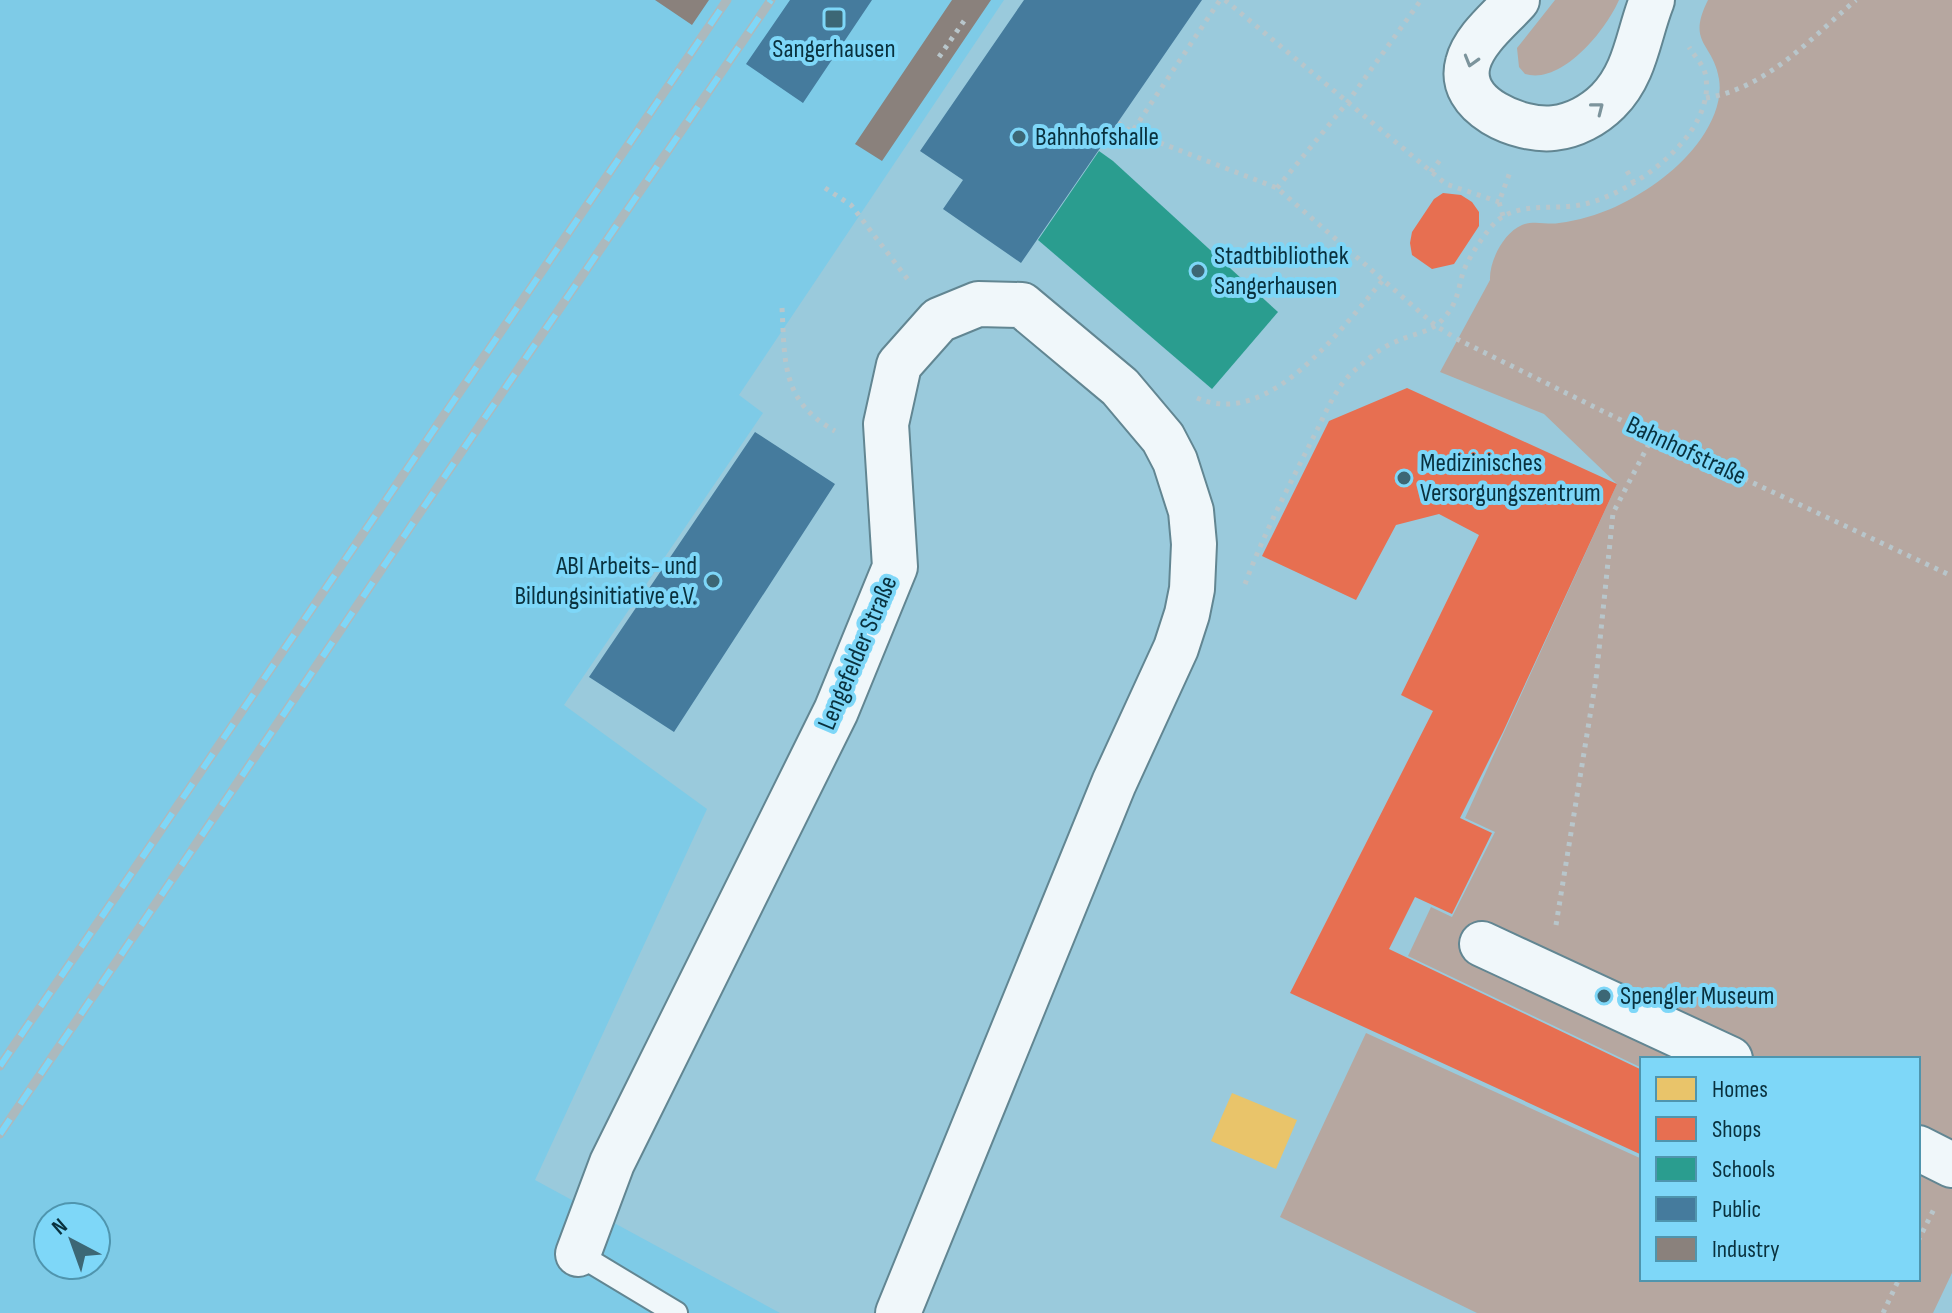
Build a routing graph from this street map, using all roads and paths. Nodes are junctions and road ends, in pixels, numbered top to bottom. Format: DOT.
graph roads {
  1 [pos="1223,0"];
  2 [pos="1421,0"];
  3 [pos="1517,0"];
  4 [pos="1652,0"];
  5 [pos="1856,0"];
  6 [pos="964,21"];
  7 [pos="1686,37"];
  8 [pos="1301,52"];
  9 [pos="939,57"];
  10 [pos="1296,59"];
  11 [pos="1706,98"];
  12 [pos="1347,103"];
  13 [pos="1118,123"];
  14 [pos="1132,132"];
  15 [pos="1440,160"];
  16 [pos="1627,171"];
  17 [pos="1431,172"];
  18 [pos="1634,183"];
  19 [pos="825,188"];
  20 [pos="1277,188"];
  21 [pos="1503,216"];
  22 [pos="909,280"];
  23 [pos="782,308"];
  24 [pos="1436,326"];
  25 [pos="839,433"];
  26 [pos="1653,436"];
  27 [pos="1952,576"];
  28 [pos="1240,596"];
  29 [pos="1482,944"];
  30 [pos="1548,973"];
  31 [pos="1726,1057"];
  32 [pos="1920,1149"];
  33 [pos="1952,1165"];
  34 [pos="578,1254"];
  35 [pos="1898,1281"];
  36 [pos="676,1313"];
  37 [pos="898,1313"];
  38 [pos="1883,1313"];
  1 -- 10 [label="path"];
  1 -- 14 [label="path"];
  2 -- 12 [label="path"];
  3 -- 4 [label="street, one-way"];
  5 -- 11 [label="path"];
  6 -- 9 [label="path"];
  7 -- 11 [label="path"];
  8 -- 10 [label="path"];
  10 -- 12 [label="path"];
  11 -- 18 [label="path"];
  12 -- 17 [label="path"];
  12 -- 20 [label="path"];
  13 -- 14 [label="path, Bahnhofstraße"];
  14 -- 20 [label="path, Bahnhofstraße"];
  15 -- 17 [label="path"];
  16 -- 18 [label="path"];
  17 -- 21 [label="path"];
  18 -- 21 [label="path"];
  19 -- 22 [label="path"];
  20 -- 24 [label="path, Bahnhofstraße"];
  21 -- 24 [label="path"];
  23 -- 25 [label="path"];
  24 -- 26 [label="path, Bahnhofstraße"];
  24 -- 28 [label="path"];
  26 -- 27 [label="path, Bahnhofstraße"];
  26 -- 30 [label="path"];
  29 -- 30 [label="street"];
  30 -- 31 [label="street"];
  32 -- 33 [label="street"];
  34 -- 36 [label="lane"];
  34 -- 37 [label="street, Lengefelder Straße"];
  35 -- 38 [label="path"];
}
